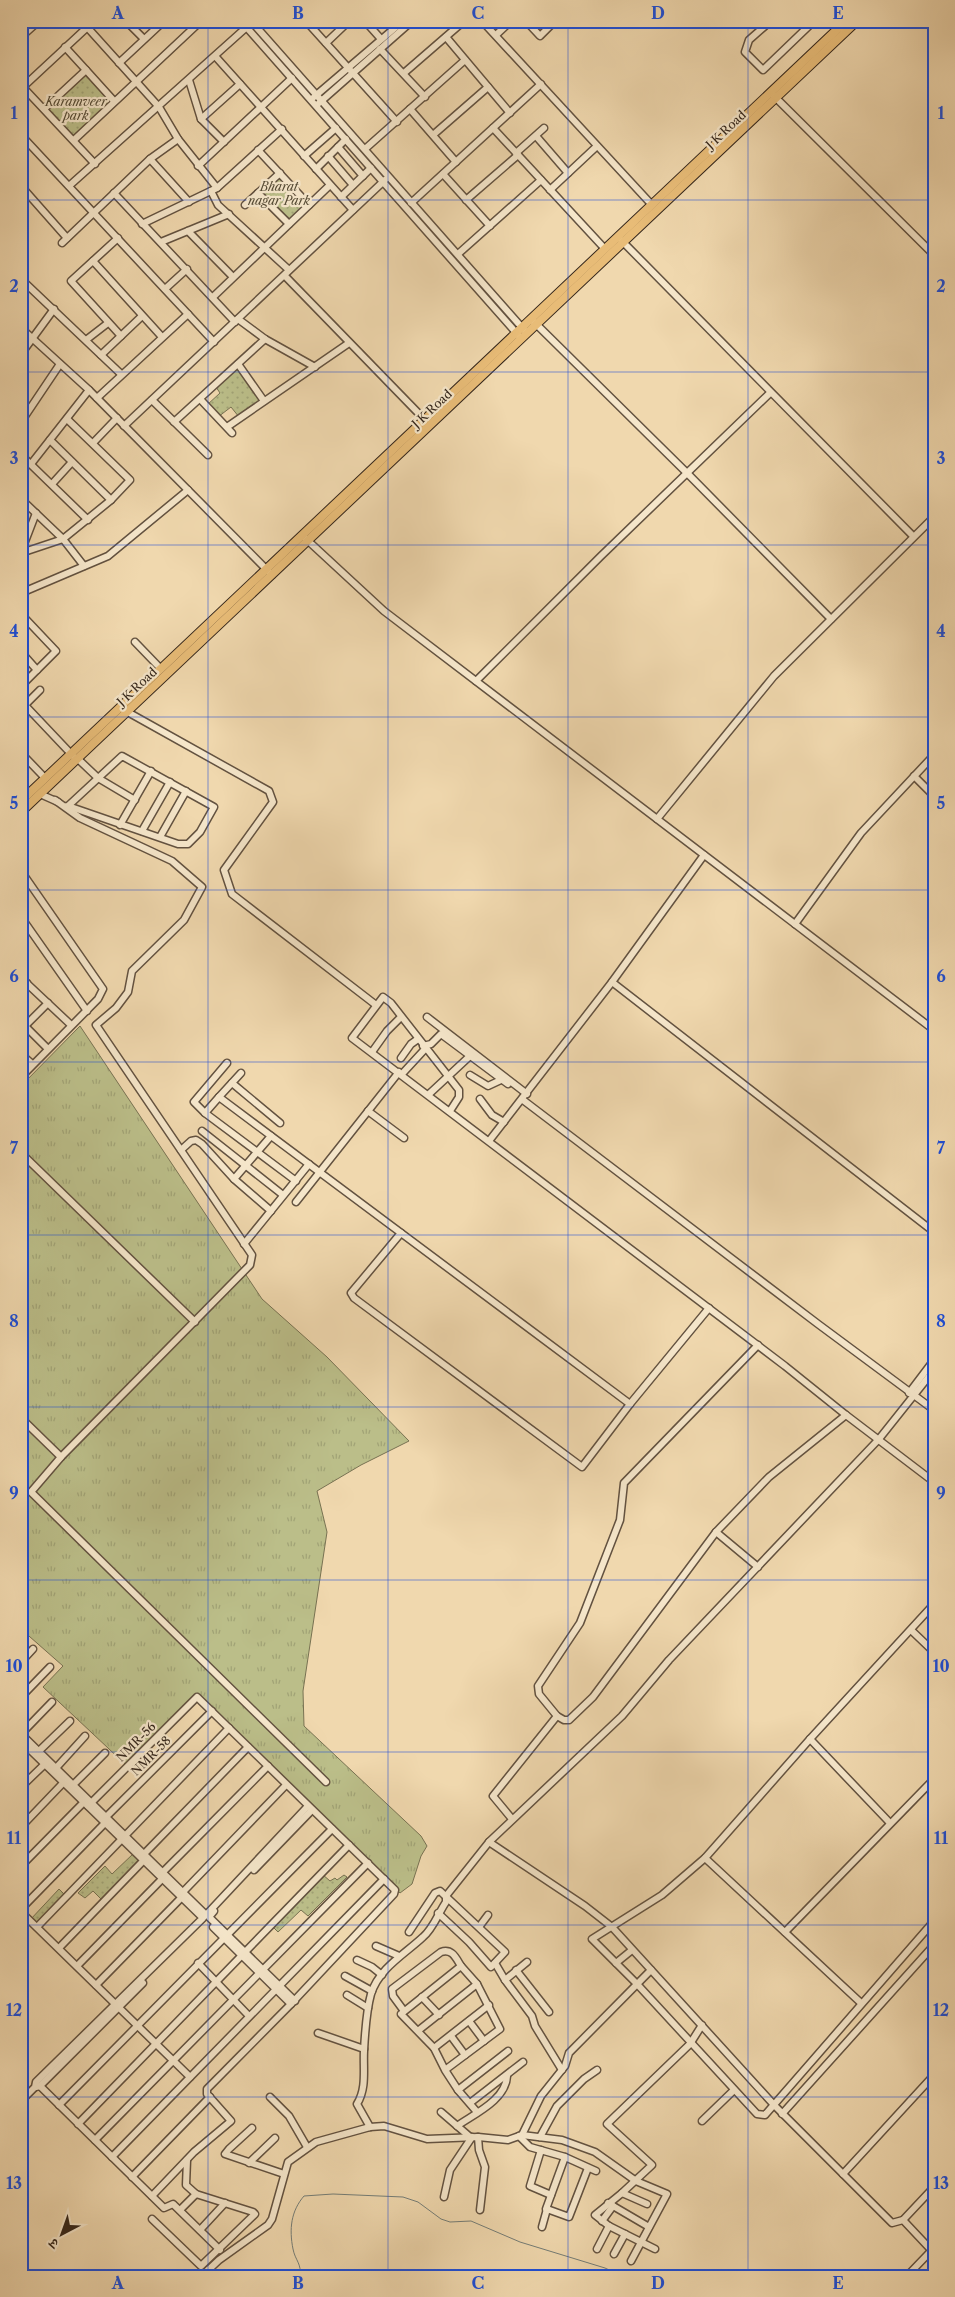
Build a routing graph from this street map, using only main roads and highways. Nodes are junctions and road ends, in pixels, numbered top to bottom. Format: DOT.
graph roads {
  1 [pos="857,21"];
  2 [pos="843,25"];
  3 [pos="773,96"];
  4 [pos="620,240"];
  5 [pos="534,322"];
  6 [pos="270,572"];
  7 [pos="124,710"];
  8 [pos="75,757"];
  9 [pos="25,792"];
  10 [pos="21,802"];
  11 [pos="21,812"];
  1 -- 2 [label="main road, J K Road"];
  2 -- 3 [label="main road, J K Road"];
  3 -- 4 [label="main road, J K Road"];
  3 -- 4 [label="main road, J K Road"];
  4 -- 5 [label="main road, J K Road"];
  4 -- 5 [label="main road, J K Road"];
  5 -- 6 [label="main road, J K Road"];
  6 -- 7 [label="main road, J K Road"];
  6 -- 7 [label="main road, J K Road"];
  7 -- 8 [label="main road, J K Road"];
  8 -- 9 [label="main road, J K Road"];
  8 -- 11 [label="main road, J K Road"];
  9 -- 10 [label="main road, J K Road"];
}
